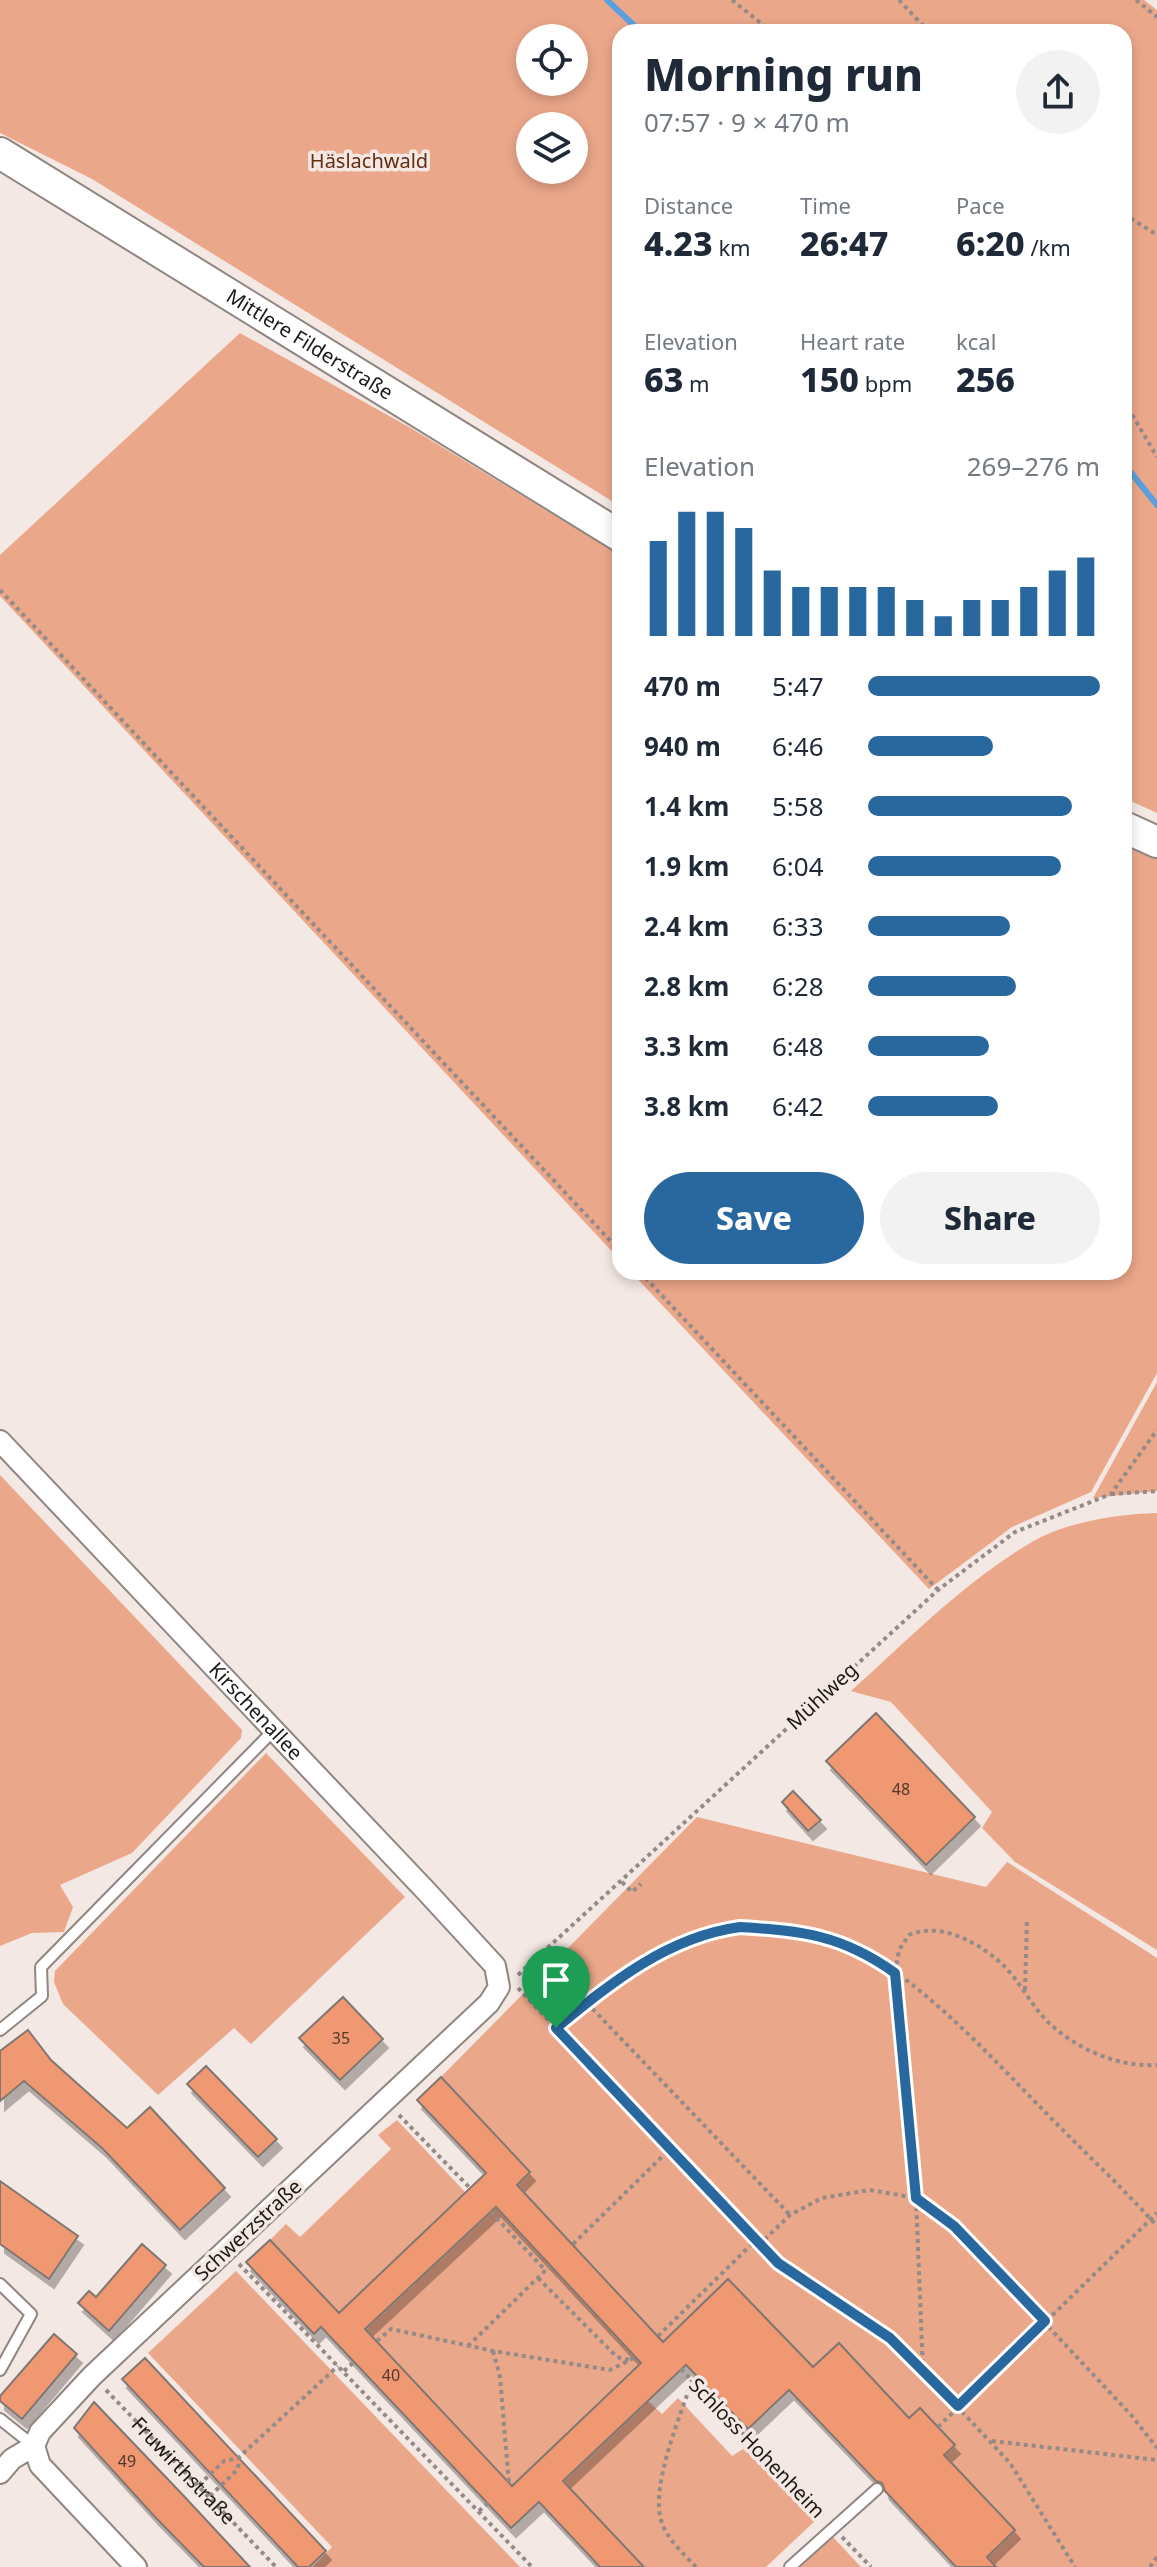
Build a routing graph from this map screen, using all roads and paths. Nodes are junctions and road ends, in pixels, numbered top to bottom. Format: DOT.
graph roads {
  1 [pos="732,0"];
  2 [pos="899,0"];
  3 [pos="1136,0"];
  4 [pos="1157,17"];
  5 [pos="762,24"];
  6 [pos="922,24"];
  7 [pos="0,153"];
  8 [pos="1132,219"];
  9 [pos="1157,235"];
  10 [pos="1132,415"];
  11 [pos="1157,457"];
  12 [pos="612,531"];
  13 [pos="0,590"];
  14 [pos="1132,831"];
  15 [pos="1157,842"];
  16 [pos="612,1242"];
  17 [pos="647,1280"];
  18 [pos="1157,1430"];
  19 [pos="0,1441"];
  20 [pos="1157,1491"];
  21 [pos="1111,1494"];
  22 [pos="938,1590"];
  23 [pos="273,1731"];
  24 [pos="622,1882"];
  25 [pos="641,1884"];
  26 [pos="1027,1920"];
  27 [pos="895,1973"];
  28 [pos="504,1984"];
  29 [pos="1025,1992"];
  30 [pos="587,2003"];
  31 [pos="556,2028"];
  32 [pos="0,2030"];
  33 [pos="1157,2065"];
  34 [pos="386,2102"];
  35 [pos="669,2150"];
  36 [pos="470,2188"];
  37 [pos="916,2198"];
  38 [pos="491,2212"];
  39 [pos="1157,2213"];
  40 [pos="790,2215"];
  41 [pos="1150,2219"];
  42 [pos="1157,2226"];
  43 [pos="757,2243"];
  44 [pos="573,2244"];
  45 [pos="225,2250"];
  46 [pos="538,2278"];
  47 [pos="0,2284"];
  48 [pos="1045,2321"];
  49 [pos="658,2336"];
  50 [pos="377,2341"];
  51 [pos="468,2346"];
  52 [pos="493,2351"];
  53 [pos="354,2362"];
  54 [pos="339,2365"];
  55 [pos="681,2369"];
  56 [pos="0,2370"];
  57 [pos="344,2371"];
  58 [pos="924,2372"];
  59 [pos="92,2376"];
  60 [pos="692,2380"];
  61 [pos="958,2406"];
  62 [pos="0,2419"];
  63 [pos="938,2427"];
  64 [pos="989,2440"];
  65 [pos="34,2446"];
  66 [pos="1157,2448"];
  67 [pos="239,2457"];
  68 [pos="1157,2460"];
  69 [pos="0,2473"];
  70 [pos="509,2483"];
  71 [pos="199,2485"];
  72 [pos="877,2489"];
  73 [pos="210,2496"];
  74 [pos="488,2503"];
  75 [pos="479,2511"];
  76 [pos="833,2528"];
  77 [pos="1157,2557"];
  78 [pos="136,2567"];
  79 [pos="276,2567"];
  80 [pos="532,2567"];
  81 [pos="696,2567"];
  82 [pos="790,2567"];
  83 [pos="871,2567"];
  84 [pos="1075,2567"];
  85 [pos="1150,2567"];
  1 -- 5 [label="path"];
  2 -- 6 [label="path"];
  3 -- 4 [label="path"];
  7 -- 12 [label="main road, Mittlere Filderstraße"];
  8 -- 9 [label="path"];
  10 -- 11 [label="path"];
  13 -- 16 [label="path"];
  14 -- 15 [label="main road"];
  17 -- 22 [label="path"];
  18 -- 21 [label="path"];
  19 -- 23 [label="street, Kirschenallee"];
  20 -- 21 [label="path"];
  21 -- 22 [label="path, Mühlweg"];
  22 -- 24 [label="path, Mühlweg"];
  23 -- 28 [label="street, Kirschenallee"];
  23 -- 32 [label="lane"];
  24 -- 25 [label="path"];
  24 -- 28 [label="path, Mühlweg"];
  26 -- 29 [label="path"];
  27 -- 29 [label="path"];
  27 -- 30 [label="path"];
  27 -- 37 [label="path"];
  27 -- 41 [label="path"];
  28 -- 31 [label="path"];
  28 -- 34 [label="street, Schwerzstraße"];
  29 -- 33 [label="path"];
  30 -- 31 [label="path"];
  30 -- 40 [label="path"];
  31 -- 35 [label="path"];
  34 -- 36 [label="path"];
  34 -- 45 [label="street, Schwerzstraße"];
  35 -- 43 [label="path"];
  35 -- 44 [label="path"];
  37 -- 40 [label="path"];
  37 -- 48 [label="path"];
  37 -- 58 [label="path"];
  38 -- 46 [label="path"];
  39 -- 41 [label="path"];
  40 -- 43 [label="path"];
  41 -- 42 [label="path"];
  41 -- 48 [label="path"];
  43 -- 49 [label="path"];
  43 -- 58 [label="path"];
  45 -- 54 [label="path"];
  45 -- 59 [label="street, Schwerzstraße"];
  46 -- 51 [label="path"];
  46 -- 52 [label="path"];
  47 -- 56 [label="lane"];
  48 -- 61 [label="path"];
  48 -- 66 [label="path"];
  50 -- 51 [label="path"];
  51 -- 52 [label="path"];
  52 -- 70 [label="path"];
  53 -- 57 [label="path"];
  54 -- 57 [label="path"];
  54 -- 67 [label="path"];
  55 -- 60 [label="path, Schloss Hohenheim"];
  57 -- 75 [label="path"];
  58 -- 61 [label="path"];
  59 -- 65 [label="street, Schwerzstraße"];
  59 -- 71 [label="path, Fruwirthstraße"];
  60 -- 76 [label="path, Schloss Hohenheim"];
  60 -- 81 [label="path"];
  61 -- 63 [label="path"];
  61 -- 64 [label="path"];
  62 -- 65 [label="lane"];
  64 -- 68 [label="path"];
  64 -- 84 [label="path"];
  65 -- 69 [label="street, Schwerzstraße"];
  65 -- 78 [label="street"];
  67 -- 71 [label="path"];
  67 -- 73 [label="path"];
  71 -- 73 [label="path, Fruwirthstraße"];
  72 -- 76 [label="lane"];
  73 -- 79 [label="path, Fruwirthstraße"];
  74 -- 75 [label="path"];
  75 -- 80 [label="path"];
  76 -- 82 [label="lane, Schloss Hohenheim"];
  76 -- 83 [label="path, Schloss Hohenheim"];
  77 -- 85 [label="path"];
}
